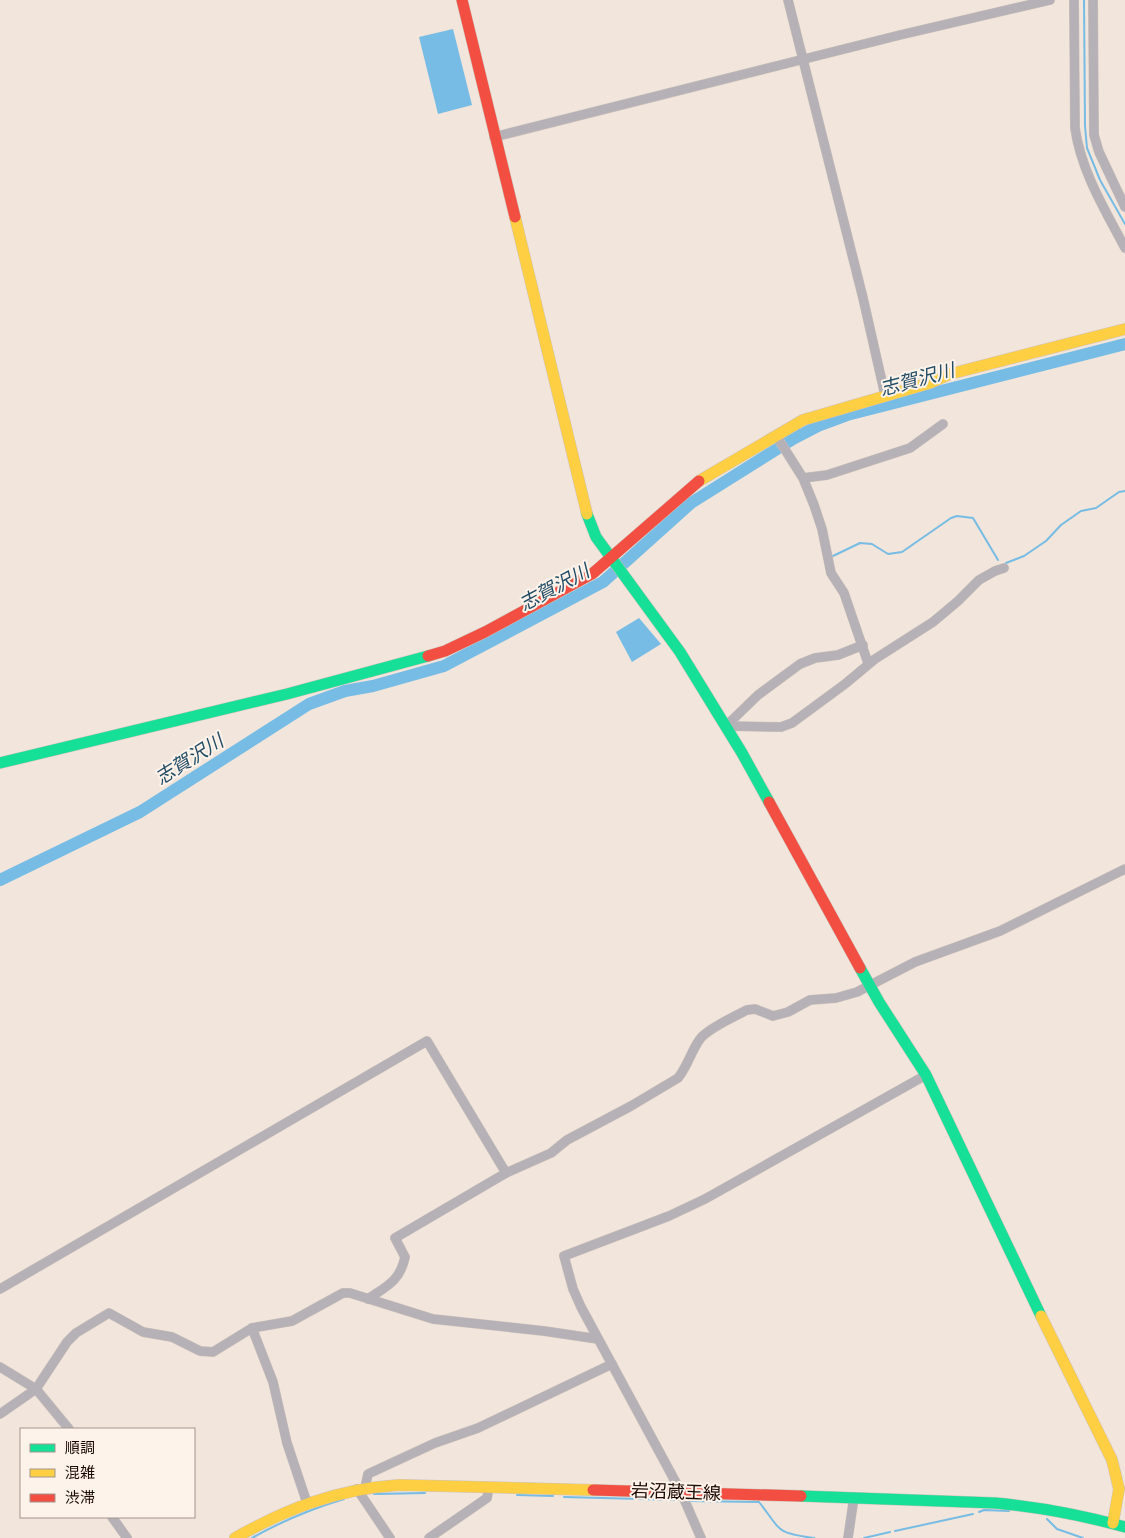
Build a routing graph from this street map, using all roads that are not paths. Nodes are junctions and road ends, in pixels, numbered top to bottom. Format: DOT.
graph roads {
  1 [pos="462,0"];
  2 [pos="788,0"];
  3 [pos="1050,0"];
  4 [pos="1074,0"];
  5 [pos="1092,0"];
  6 [pos="803,61"];
  7 [pos="494,137"];
  8 [pos="1125,207"];
  9 [pos="1125,248"];
  10 [pos="1125,329"];
  11 [pos="885,395"];
  12 [pos="943,424"];
  13 [pos="777,437"];
  14 [pos="803,478"];
  15 [pos="612,560"];
  16 [pos="1004,568"];
  17 [pos="863,645"];
  18 [pos="868,663"];
  19 [pos="726,726"];
  20 [pos="0,763"];
  21 [pos="1125,868"];
  22 [pos="871,986"];
  23 [pos="926,1075"];
  24 [pos="506,1173"];
  25 [pos="0,1289"];
  26 [pos="368,1299"];
  27 [pos="252,1328"];
  28 [pos="598,1339"];
  29 [pos="612,1364"];
  30 [pos="0,1367"];
  31 [pos="36,1389"];
  32 [pos="0,1414"];
  33 [pos="68,1428"];
  34 [pos="489,1487"];
  35 [pos="361,1489"];
  36 [pos="681,1492"];
  37 [pos="854,1497"];
  38 [pos="307,1502"];
  39 [pos="113,1518"];
  40 [pos="1114,1523"];
  41 [pos="1125,1527"];
  42 [pos="127,1538"];
  43 [pos="235,1538"];
  44 [pos="390,1538"];
  45 [pos="429,1538"];
  46 [pos="701,1538"];
  47 [pos="848,1538"];
  1 -- 7 [label="street"];
  2 -- 6 [label="street"];
  3 -- 6 [label="street"];
  4 -- 9 [label="street"];
  5 -- 8 [label="street"];
  6 -- 7 [label="street"];
  6 -- 11 [label="street"];
  7 -- 15 [label="street"];
  10 -- 11 [label="street"];
  11 -- 13 [label="street"];
  12 -- 14 [label="street"];
  13 -- 14 [label="street"];
  13 -- 15 [label="street"];
  14 -- 17 [label="street"];
  15 -- 19 [label="street"];
  15 -- 20 [label="street"];
  16 -- 18 [label="street"];
  17 -- 18 [label="street"];
  17 -- 19 [label="street"];
  18 -- 19 [label="street"];
  19 -- 22 [label="street"];
  21 -- 22 [label="street"];
  22 -- 23 [label="street"];
  22 -- 24 [label="street"];
  23 -- 28 [label="street"];
  23 -- 40 [label="street"];
  24 -- 25 [label="street"];
  24 -- 26 [label="street"];
  26 -- 27 [label="street"];
  26 -- 28 [label="street"];
  27 -- 31 [label="street"];
  27 -- 38 [label="street"];
  28 -- 29 [label="street"];
  29 -- 35 [label="street"];
  29 -- 36 [label="street"];
  30 -- 31 [label="street"];
  31 -- 32 [label="street"];
  31 -- 33 [label="street"];
  34 -- 35 [label="street, 岩沼蔵王線"];
  34 -- 36 [label="street, 岩沼蔵王線"];
  34 -- 45 [label="street"];
  35 -- 38 [label="street, 岩沼蔵王線"];
  35 -- 44 [label="street"];
  36 -- 37 [label="street, 岩沼蔵王線"];
  36 -- 46 [label="street"];
  37 -- 40 [label="street, 岩沼蔵王線"];
  37 -- 47 [label="street"];
  38 -- 43 [label="street, 岩沼蔵王線"];
  39 -- 42 [label="street"];
  40 -- 41 [label="street, 岩沼蔵王線"];
}
